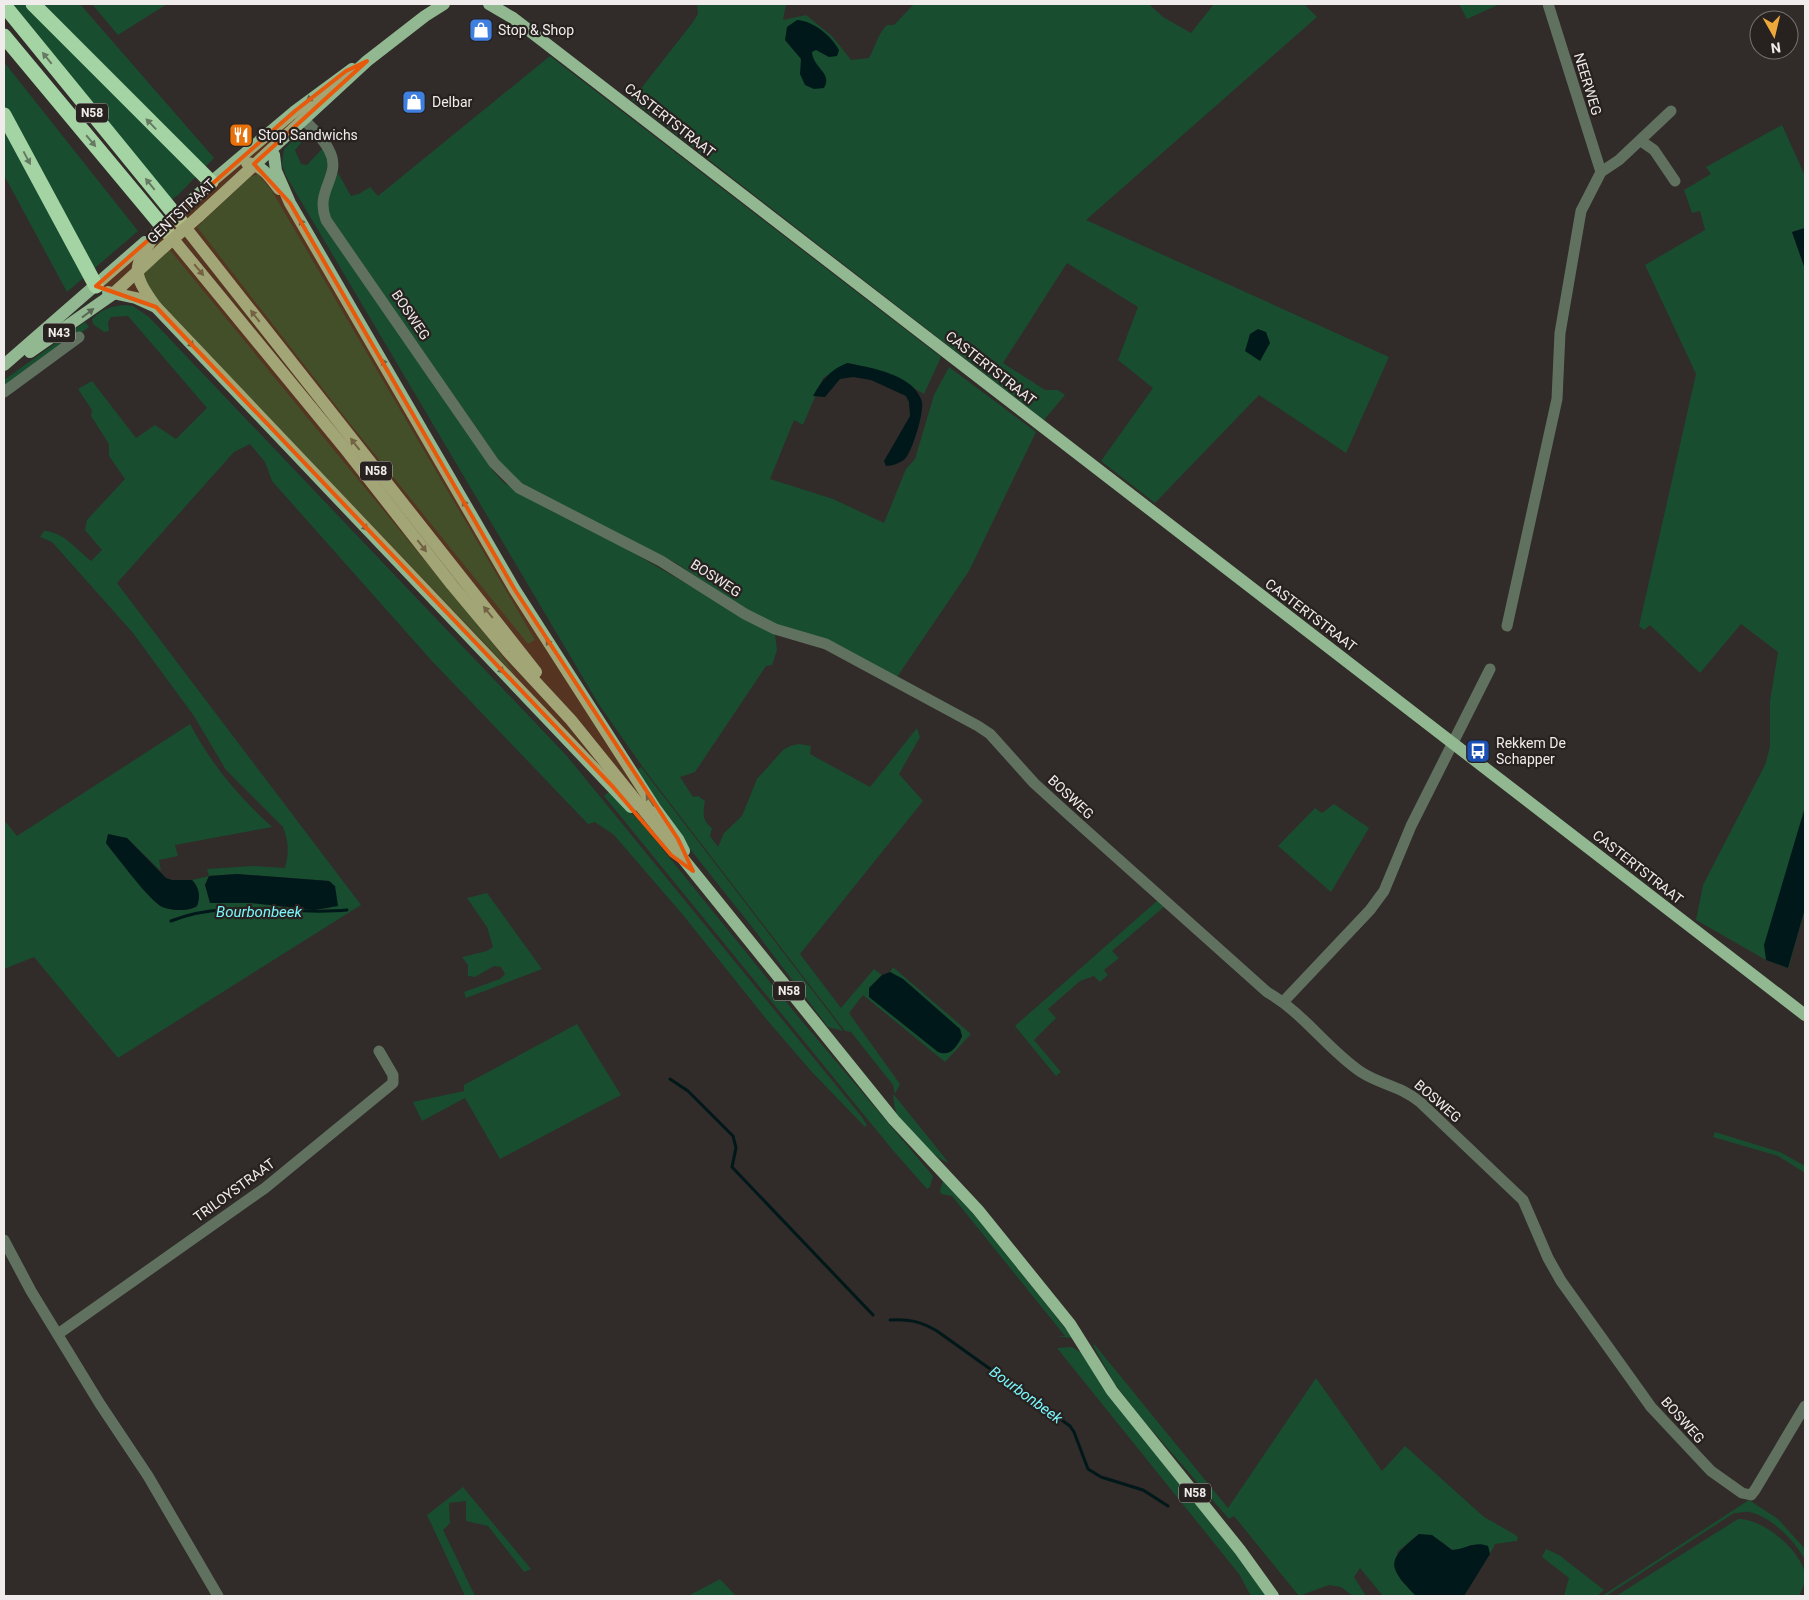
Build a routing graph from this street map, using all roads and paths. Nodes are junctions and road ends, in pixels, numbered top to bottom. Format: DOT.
graph roads {
  1 [pos="33,4"];
  2 [pos="435,4"];
  3 [pos="444,4"];
  4 [pos="489,4"];
  5 [pos="502,4"];
  6 [pos="1548,4"];
  7 [pos="4,5"];
  8 [pos="425,16"];
  9 [pos="510,16"];
  10 [pos="4,36"];
  11 [pos="1671,111"];
  12 [pos="4,115"];
  13 [pos="299,115"];
  14 [pos="1641,141"];
  15 [pos="270,151"];
  16 [pos="254,164"];
  17 [pos="232,165"];
  18 [pos="1600,172"];
  19 [pos="1675,181"];
  20 [pos="209,192"];
  21 [pos="290,202"];
  22 [pos="181,222"];
  23 [pos="162,232"];
  24 [pos="139,262"];
  25 [pos="96,286"];
  26 [pos="113,294"];
  27 [pos="156,307"];
  28 [pos="79,337"];
  29 [pos="4,365"];
  30 [pos="4,370"];
  31 [pos="4,392"];
  32 [pos="1507,626"];
  33 [pos="1490,670"];
  34 [pos="571,720"];
  35 [pos="1453,743"];
  36 [pos="693,871"];
  37 [pos="1284,1001"];
  38 [pos="1805,1015"];
  39 [pos="379,1051"];
  40 [pos="4,1240"];
  41 [pos="58,1334"];
  42 [pos="1805,1406"];
  43 [pos="1240,1550"];
  44 [pos="218,1596"];
  45 [pos="1273,1596"];
  46 [pos="1284,1596"];
  20 -- 1 [label="highway, N58, one-way"];
  2 -- 8 [label="main road, N43"];
  3 -- 8 [label="main road, N43"];
  4 -- 9 [label="main road, CASTERTSTRAAT"];
  5 -- 9 [label="main road, CASTERTSTRAAT"];
  6 -- 18 [label="street, NEERWEG"];
  22 -- 7 [label="highway, N58, one-way"];
  8 -- 13 [label="main road, N43"];
  9 -- 35 [label="main road, CASTERTSTRAAT"];
  10 -- 23 [label="highway, N58, one-way"];
  11 -- 14 [label="street"];
  12 -- 25 [label="highway, one-way"];
  13 -- 15 [label="main road, GENTSTRAAT / N43"];
  13 -- 17 [label="main road, N43"];
  13 -- 37 [label="street, BOSWEG"];
  14 -- 18 [label="street"];
  14 -- 19 [label="street"];
  15 -- 16 [label="main road, GENTSTRAAT / N43"];
  15 -- 21 [label="main road"];
  16 -- 17 [label="main road"];
  16 -- 20 [label="main road, GENTSTRAAT / N43"];
  16 -- 21 [label="main road, N58"];
  17 -- 20 [label="main road, N43"];
  18 -- 32 [label="street"];
  20 -- 23 [label="main road, N43, bridge"];
  20 -- 24 [label="main road, GENTSTRAAT / N43, bridge"];
  36 -- 21 [label="main road, N58, one-way"];
  34 -- 22 [label="main road, N58, one-way"];
  23 -- 24 [label="main road, N43"];
  23 -- 34 [label="main road, N58, one-way"];
  24 -- 25 [label="main road, N43"];
  24 -- 26 [label="main road, GENTSTRAAT / N43"];
  24 -- 27 [label="main road"];
  25 -- 26 [label="main road, N58"];
  25 -- 29 [label="main road, N43"];
  26 -- 27 [label="main road, N58"];
  30 -- 26 [label="main road, GENTSTRAAT / N43, one-way"];
  27 -- 36 [label="main road, N58, one-way"];
  28 -- 31 [label="street"];
  33 -- 35 [label="street"];
  34 -- 36 [label="main road, N58"];
  35 -- 37 [label="street"];
  35 -- 38 [label="main road, CASTERTSTRAAT"];
  36 -- 43 [label="main road, N58"];
  37 -- 42 [label="street, BOSWEG"];
  39 -- 41 [label="street, TRILOYSTRAAT"];
  40 -- 41 [label="street"];
  41 -- 44 [label="street"];
  43 -- 45 [label="main road, N58"];
  43 -- 46 [label="main road, N58"];
}
